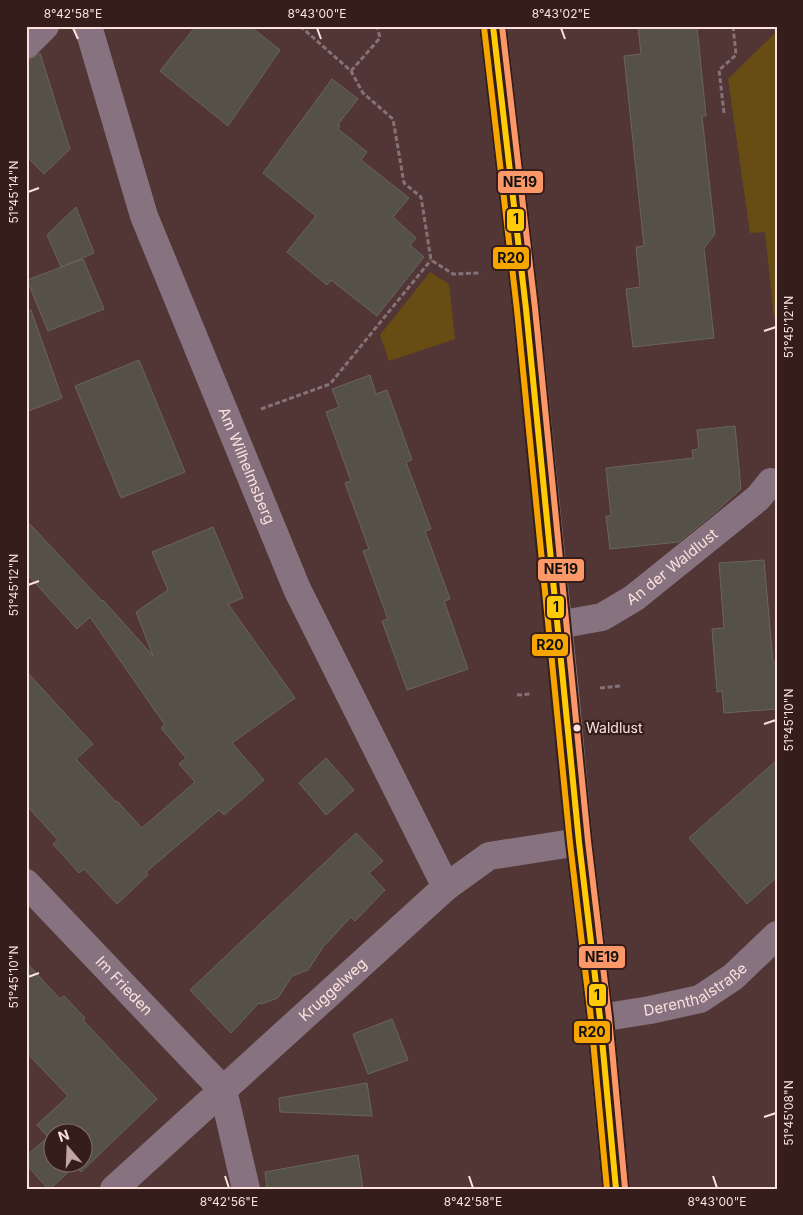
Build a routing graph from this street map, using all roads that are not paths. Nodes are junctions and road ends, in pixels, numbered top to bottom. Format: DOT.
graph roads {
  1 [pos="45,26"];
  2 [pos="88,26"];
  3 [pos="493,26"];
  4 [pos="26,44"];
  5 [pos="771,482"];
  6 [pos="558,625"];
  7 [pos="579,842"];
  8 [pos="26,883"];
  9 [pos="446,888"];
  10 [pos="777,935"];
  11 [pos="600,1018"];
  12 [pos="223,1090"];
  13 [pos="114,1189"];
  14 [pos="246,1189"];
  15 [pos="616,1189"];
  1 -- 4 [label="street"];
  2 -- 9 [label="street, Am Wilhelmsberg"];
  3 -- 6 [label="main road"];
  5 -- 6 [label="street, An der Waldlust"];
  6 -- 7 [label="main road"];
  7 -- 9 [label="street, Kruggelweg"];
  7 -- 11 [label="main road"];
  8 -- 12 [label="street, Im Frieden"];
  9 -- 12 [label="street, Kruggelweg"];
  10 -- 11 [label="street, Derenthalstraße"];
  11 -- 15 [label="main road"];
  12 -- 13 [label="street, Kruggelweg"];
  12 -- 14 [label="street"];
}
